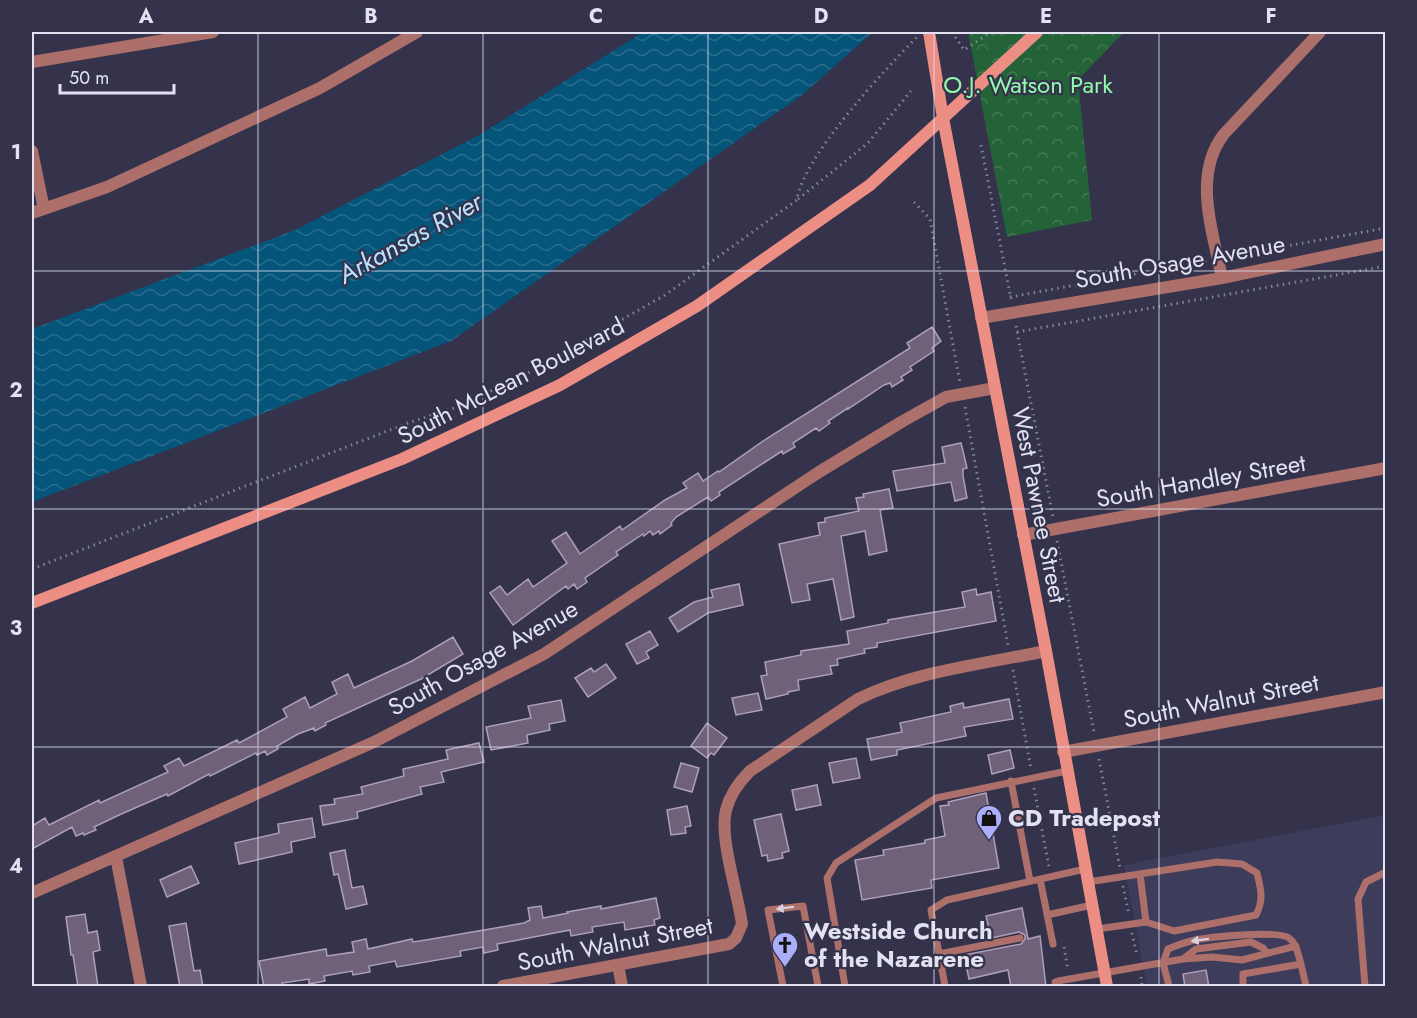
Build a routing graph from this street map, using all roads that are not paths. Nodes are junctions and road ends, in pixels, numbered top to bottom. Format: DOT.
graph roads {
  1 [pos="213,32"];
  2 [pos="417,32"];
  3 [pos="1037,32"];
  4 [pos="1320,32"];
  5 [pos="928,35"];
  6 [pos="32,62"];
  7 [pos="943,117"];
  8 [pos="32,151"];
  9 [pos="44,209"];
  10 [pos="32,213"];
  11 [pos="1386,244"];
  12 [pos="1222,278"];
  13 [pos="981,318"];
  14 [pos="995,388"];
  15 [pos="1386,468"];
  16 [pos="1023,535"];
  17 [pos="32,603"];
  18 [pos="1046,651"];
  19 [pos="1386,692"];
  20 [pos="1063,752"];
  21 [pos="1067,771"];
  22 [pos="1011,781"];
  23 [pos="116,857"];
  24 [pos="1085,868"];
  25 [pos="1140,874"];
  26 [pos="1385,874"];
  27 [pos="1040,879"];
  28 [pos="1030,881"];
  29 [pos="1088,882"];
  30 [pos="32,894"];
  31 [pos="1092,905"];
  32 [pos="1047,915"];
  33 [pos="1146,922"];
  34 [pos="1097,929"];
  35 [pos="1020,938"];
  36 [pos="1053,944"];
  37 [pos="1296,946"];
  38 [pos="1267,953"];
  39 [pos="939,954"];
  40 [pos="1183,959"];
  41 [pos="1163,963"];
  42 [pos="1301,964"];
  43 [pos="618,965"];
  44 [pos="1105,973"];
  45 [pos="141,987"];
  46 [pos="502,987"];
  47 [pos="622,987"];
  48 [pos="783,987"];
  49 [pos="818,987"];
  50 [pos="845,987"];
  51 [pos="945,987"];
  52 [pos="1056,987"];
  53 [pos="1107,987"];
  54 [pos="1169,987"];
  55 [pos="1243,987"];
  56 [pos="1306,987"];
  57 [pos="1365,987"];
  1 -- 6 [label="street"];
  2 -- 9 [label="street"];
  3 -- 7 [label="main road, South McLean Boulevard"];
  4 -- 12 [label="street"];
  5 -- 7 [label="main road, West Pawnee Street"];
  7 -- 13 [label="main road, West Pawnee Street"];
  7 -- 17 [label="main road, South McLean Boulevard"];
  8 -- 9 [label="street"];
  9 -- 10 [label="street"];
  11 -- 12 [label="street, South Osage Avenue"];
  12 -- 13 [label="street, South Osage Avenue"];
  13 -- 14 [label="main road, West Pawnee Street"];
  14 -- 16 [label="main road, West Pawnee Street"];
  14 -- 23 [label="street, South Osage Avenue"];
  15 -- 16 [label="street, South Handley Street"];
  16 -- 18 [label="main road, West Pawnee Street"];
  18 -- 20 [label="main road, West Pawnee Street"];
  18 -- 43 [label="street, South Walnut Street"];
  19 -- 20 [label="street, South Walnut Street"];
  20 -- 21 [label="main road, West Pawnee Street"];
  21 -- 22 [label="lane"];
  21 -- 24 [label="main road, West Pawnee Street"];
  22 -- 28 [label="lane"];
  22 -- 50 [label="lane"];
  23 -- 30 [label="street, South Osage Avenue"];
  23 -- 45 [label="street"];
  24 -- 27 [label="lane"];
  24 -- 29 [label="main road, West Pawnee Street"];
  25 -- 29 [label="lane"];
  25 -- 33 [label="lane"];
  25 -- 33 [label="lane"];
  26 -- 57 [label="lane"];
  27 -- 28 [label="lane"];
  27 -- 32 [label="lane"];
  28 -- 39 [label="lane"];
  29 -- 31 [label="main road, West Pawnee Street"];
  31 -- 32 [label="lane"];
  31 -- 34 [label="main road, West Pawnee Street"];
  32 -- 36 [label="lane"];
  33 -- 34 [label="lane"];
  34 -- 44 [label="main road, West Pawnee Street"];
  35 -- 39 [label="lane"];
  37 -- 38 [label="lane"];
  37 -- 41 [label="lane, one-way"];
  37 -- 42 [label="lane"];
  38 -- 40 [label="lane"];
  38 -- 40 [label="lane"];
  39 -- 51 [label="lane"];
  40 -- 41 [label="lane"];
  41 -- 44 [label="lane"];
  41 -- 54 [label="lane"];
  42 -- 55 [label="lane"];
  42 -- 56 [label="lane"];
  43 -- 46 [label="street, South Walnut Street"];
  43 -- 47 [label="street"];
  44 -- 52 [label="lane"];
  44 -- 53 [label="main road, West Pawnee Street"];
  49 -- 48 [label="lane, one-way"];
}
